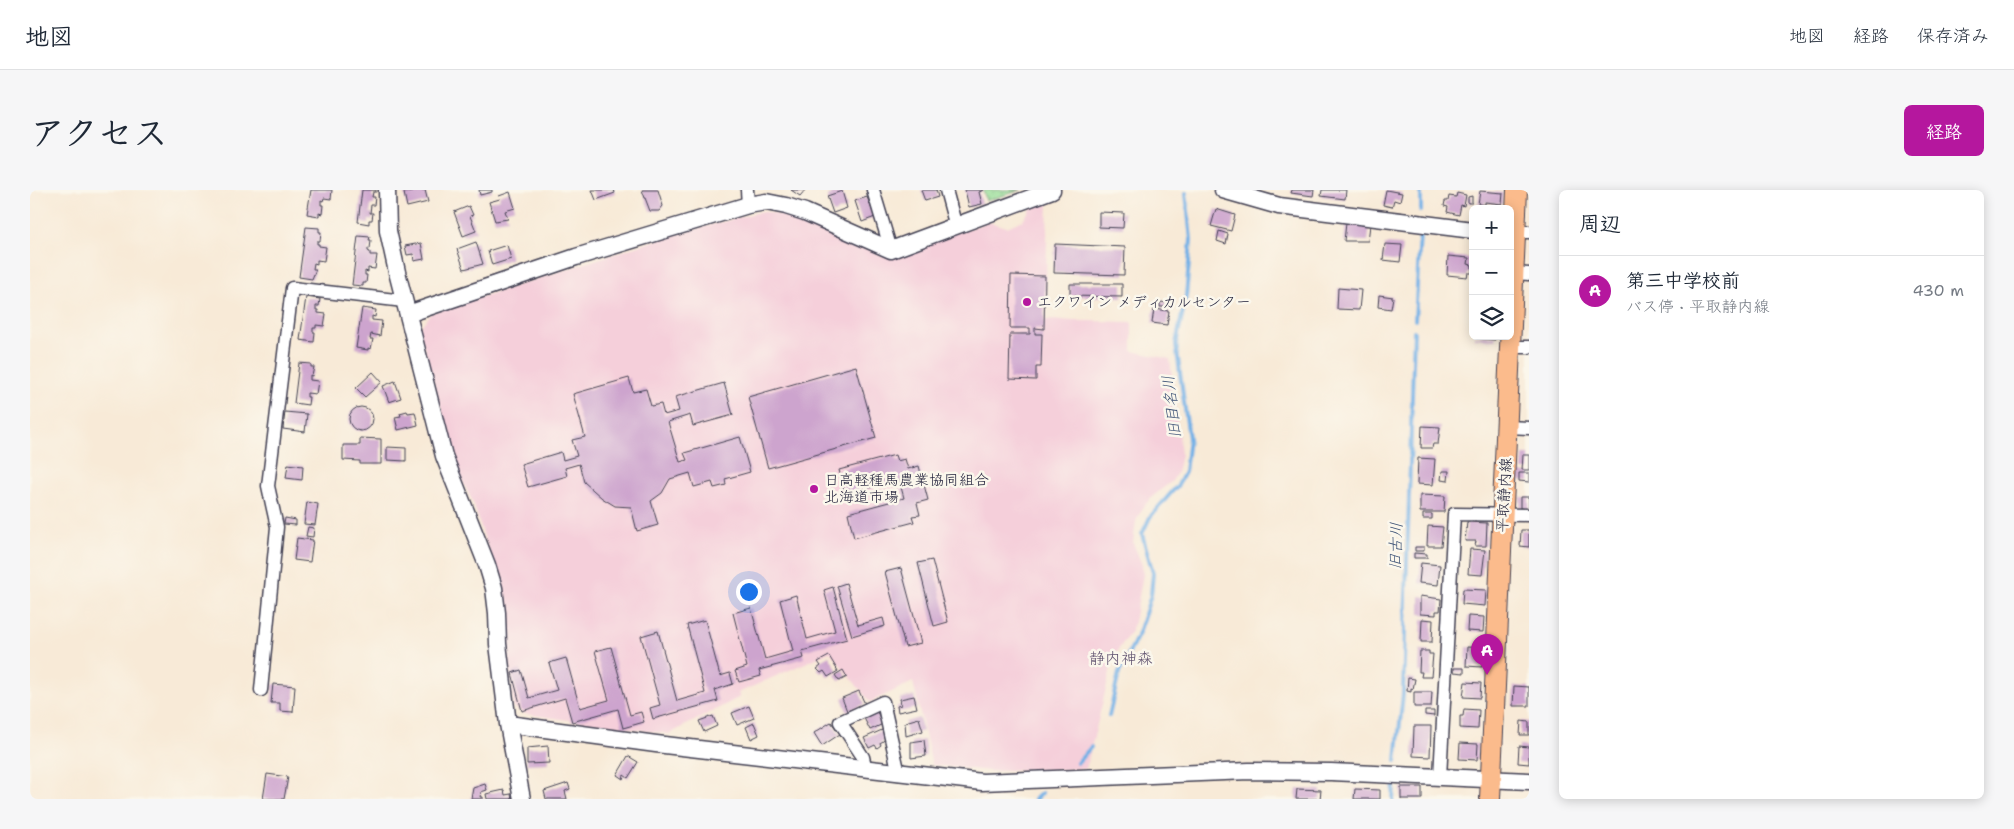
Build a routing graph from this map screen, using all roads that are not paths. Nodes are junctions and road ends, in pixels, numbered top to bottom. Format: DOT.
graph roads {
  1 [pos="387,190"];
  2 [pos="873,190"];
  3 [pos="946,190"];
  4 [pos="1052,190"];
  5 [pos="1223,190"];
  6 [pos="1517,190"];
  7 [pos="747,198"];
  8 [pos="956,226"];
  9 [pos="1469,230"];
  10 [pos="1518,232"];
  11 [pos="891,250"];
  12 [pos="1521,273"];
  13 [pos="406,307"];
  14 [pos="1520,347"];
  15 [pos="1507,427"];
  16 [pos="1529,428"];
  17 [pos="1503,514"];
  18 [pos="1529,515"];
  19 [pos="261,690"];
  20 [pos="508,724"];
  21 [pos="866,770"];
  22 [pos="900,774"];
  23 [pos="1440,777"];
  24 [pos="1491,779"];
  25 [pos="1529,781"];
  26 [pos="522,799"];
  27 [pos="1490,799"];
  1 -- 13 [label="street"];
  2 -- 11 [label="street"];
  3 -- 8 [label="street"];
  4 -- 8 [label="street"];
  5 -- 9 [label="street"];
  6 -- 10 [label="main road, 平取静内線"];
  7 -- 11 [label="street"];
  7 -- 13 [label="street"];
  8 -- 11 [label="street"];
  10 -- 12 [label="main road, 平取静内線"];
  12 -- 14 [label="main road, 平取静内線"];
  13 -- 19 [label="street"];
  13 -- 20 [label="street"];
  14 -- 15 [label="main road, 平取静内線"];
  15 -- 16 [label="street"];
  15 -- 17 [label="main road, 平取静内線"];
  17 -- 18 [label="street"];
  17 -- 23 [label="street"];
  17 -- 24 [label="main road, 平取静内線"];
  20 -- 21 [label="street"];
  20 -- 26 [label="street"];
  21 -- 22 [label="street"];
  21 -- 22 [label="street"];
  22 -- 23 [label="street"];
  23 -- 24 [label="street"];
  24 -- 25 [label="street"];
  24 -- 27 [label="main road, 平取静内線"];
}
